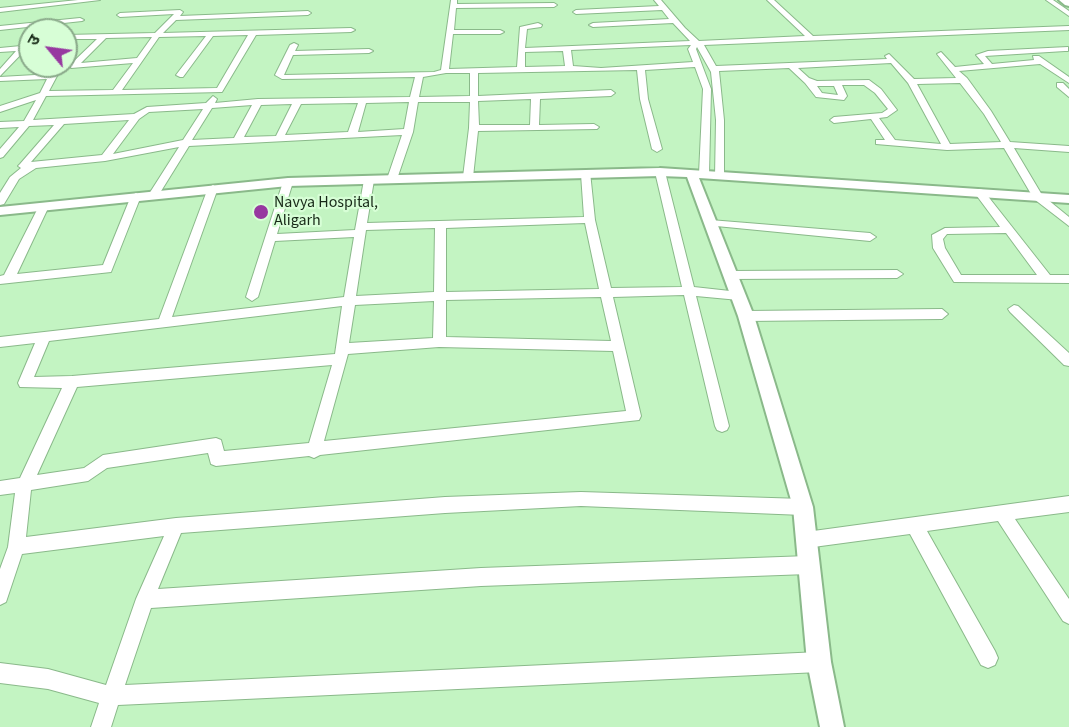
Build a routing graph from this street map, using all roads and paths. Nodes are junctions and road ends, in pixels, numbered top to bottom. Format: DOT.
graph roads {
  1 [pos="23,0"];
  2 [pos="97,0"];
  3 [pos="657,0"];
  4 [pos="770,0"];
  5 [pos="1049,0"];
  6 [pos="1065,0"];
  7 [pos="70,1"];
  8 [pos="454,3"];
  9 [pos="516,3"];
  10 [pos="1069,3"];
  11 [pos="554,5"];
  12 [pos="664,8"];
  13 [pos="17,9"];
  14 [pos="0,10"];
  15 [pos="179,12"];
  16 [pos="576,12"];
  17 [pos="308,13"];
  18 [pos="1069,14"];
  19 [pos="120,15"];
  20 [pos="674,21"];
  21 [pos="538,25"];
  22 [pos="593,25"];
  23 [pos="0,28"];
  24 [pos="18,28"];
  25 [pos="1069,28"];
  26 [pos="351,30"];
  27 [pos="1041,30"];
  28 [pos="1003,31"];
  29 [pos="450,32"];
  30 [pos="253,33"];
  31 [pos="500,33"];
  32 [pos="211,34"];
  33 [pos="157,35"];
  34 [pos="104,36"];
  35 [pos="1049,36"];
  36 [pos="78,37"];
  37 [pos="1011,38"];
  38 [pos="811,39"];
  39 [pos="1056,42"];
  40 [pos="696,44"];
  41 [pos="1019,44"];
  42 [pos="18,48"];
  43 [pos="567,48"];
  44 [pos="0,50"];
  45 [pos="521,50"];
  46 [pos="1027,50"];
  47 [pos="1067,50"];
  48 [pos="369,51"];
  49 [pos="18,54"];
  50 [pos="941,54"];
  51 [pos="140,60"];
  52 [pos="1041,63"];
  53 [pos="699,64"];
  54 [pos="792,66"];
  55 [pos="990,66"];
  56 [pos="569,68"];
  57 [pos="640,68"];
  58 [pos="521,69"];
  59 [pos="713,69"];
  60 [pos="954,69"];
  61 [pos="474,70"];
  62 [pos="445,71"];
  63 [pos="180,75"];
  64 [pos="419,75"];
  65 [pos="0,76"];
  66 [pos="964,80"];
  67 [pos="810,82"];
  68 [pos="836,82"];
  69 [pos="912,82"];
  70 [pos="1069,82"];
  71 [pos="219,90"];
  72 [pos="116,92"];
  73 [pos="176,92"];
  74 [pos="611,93"];
  75 [pos="1069,93"];
  76 [pos="44,94"];
  77 [pos="536,95"];
  78 [pos="473,99"];
  79 [pos="363,100"];
  80 [pos="414,100"];
  81 [pos="298,101"];
  82 [pos="258,102"];
  83 [pos="210,104"];
  84 [pos="0,109"];
  85 [pos="164,109"];
  86 [pos="873,116"];
  87 [pos="136,117"];
  88 [pos="834,120"];
  89 [pos="28,122"];
  90 [pos="60,123"];
  91 [pos="0,125"];
  92 [pos="534,127"];
  93 [pos="594,127"];
  94 [pos="474,128"];
  95 [pos="408,132"];
  96 [pos="352,135"];
  97 [pos="279,138"];
  98 [pos="238,139"];
  99 [pos="879,142"];
  100 [pos="184,143"];
  101 [pos="892,143"];
  102 [pos="1008,145"];
  103 [pos="947,147"];
  104 [pos="657,149"];
  105 [pos="1069,149"];
  106 [pos="0,155"];
  107 [pos="105,158"];
  108 [pos="33,165"];
  109 [pos="660,172"];
  110 [pos="586,174"];
  111 [pos="697,174"];
  112 [pos="719,175"];
  113 [pos="468,177"];
  114 [pos="392,179"];
  115 [pos="369,180"];
  116 [pos="288,182"];
  117 [pos="213,188"];
  118 [pos="979,192"];
  119 [pos="154,194"];
  120 [pos="136,196"];
  121 [pos="1038,197"];
  122 [pos="1069,199"];
  123 [pos="0,202"];
  124 [pos="44,206"];
  125 [pos="0,211"];
  126 [pos="590,220"];
  127 [pos="710,223"];
  128 [pos="1069,223"];
  129 [pos="441,225"];
  130 [pos="361,230"];
  131 [pos="1007,230"];
  132 [pos="870,237"];
  133 [pos="270,238"];
  134 [pos="897,274"];
  135 [pos="730,275"];
  136 [pos="1047,279"];
  137 [pos="1069,279"];
  138 [pos="4,280"];
  139 [pos="687,291"];
  140 [pos="607,294"];
  141 [pos="440,296"];
  142 [pos="739,296"];
  143 [pos="252,297"];
  144 [pos="350,301"];
  145 [pos="1014,309"];
  146 [pos="942,314"];
  147 [pos="746,316"];
  148 [pos="164,324"];
  149 [pos="43,339"];
  150 [pos="0,342"];
  151 [pos="439,342"];
  152 [pos="618,345"];
  153 [pos="341,354"];
  154 [pos="1069,361"];
  155 [pos="72,382"];
  156 [pos="722,426"];
  157 [pos="314,451"];
  158 [pos="24,486"];
  159 [pos="0,488"];
  160 [pos="1069,504"];
  161 [pos="803,507"];
  162 [pos="1002,513"];
  163 [pos="176,526"];
  164 [pos="915,526"];
  165 [pos="806,540"];
  166 [pos="16,547"];
  167 [pos="807,565"];
  168 [pos="0,596"];
  169 [pos="145,599"];
  170 [pos="1069,615"];
  171 [pos="988,658"];
  172 [pos="819,662"];
  173 [pos="0,673"];
  174 [pos="110,696"];
  175 [pos="101,727"];
  176 [pos="832,727"];
  1 -- 13 [label="street"];
  2 -- 7 [label="street"];
  3 -- 12 [label="street"];
  4 -- 38 [label="street"];
  5 -- 18 [label="street"];
  6 -- 10 [label="highway"];
  7 -- 13 [label="street"];
  8 -- 9 [label="street"];
  8 -- 29 [label="street"];
  9 -- 11 [label="street"];
  12 -- 16 [label="street"];
  12 -- 20 [label="street"];
  13 -- 14 [label="street"];
  15 -- 17 [label="street"];
  15 -- 19 [label="street"];
  15 -- 33 [label="street"];
  20 -- 22 [label="street"];
  20 -- 40 [label="street"];
  21 -- 45 [label="street"];
  23 -- 24 [label="street"];
  25 -- 27 [label="street"];
  26 -- 30 [label="street"];
  27 -- 28 [label="street"];
  27 -- 35 [label="street"];
  28 -- 37 [label="street"];
  28 -- 38 [label="street"];
  29 -- 31 [label="street"];
  29 -- 62 [label="street"];
  30 -- 32 [label="street"];
  30 -- 71 [label="street"];
  32 -- 33 [label="street"];
  32 -- 63 [label="street"];
  33 -- 34 [label="street"];
  33 -- 51 [label="street"];
  34 -- 36 [label="street"];
  34 -- 51 [label="street"];
  38 -- 40 [label="street"];
  39 -- 47 [label="street"];
  40 -- 43 [label="street"];
  40 -- 53 [label="street"];
  40 -- 59 [label="street"];
  41 -- 46 [label="street"];
  42 -- 44 [label="street"];
  43 -- 45 [label="street"];
  43 -- 56 [label="street"];
  45 -- 58 [label="street"];
  46 -- 47 [label="street"];
  46 -- 52 [label="street"];
  46 -- 55 [label="street"];
  48 -- 64 [label="street"];
  49 -- 65 [label="street"];
  50 -- 60 [label="street"];
  51 -- 72 [label="street"];
  52 -- 55 [label="street"];
  52 -- 70 [label="street"];
  53 -- 57 [label="street"];
  53 -- 111 [label="street"];
  54 -- 59 [label="street"];
  54 -- 67 [label="street"];
  54 -- 69 [label="street"];
  55 -- 60 [label="street"];
  56 -- 57 [label="street"];
  56 -- 58 [label="street"];
  57 -- 104 [label="street"];
  58 -- 61 [label="street"];
  59 -- 112 [label="street"];
  60 -- 66 [label="street"];
  61 -- 62 [label="street"];
  61 -- 78 [label="street"];
  62 -- 64 [label="street"];
  64 -- 80 [label="street"];
  65 -- 76 [label="street"];
  66 -- 69 [label="street"];
  66 -- 102 [label="street"];
  67 -- 68 [label="street"];
  67 -- 68 [label="street"];
  68 -- 86 [label="street"];
  69 -- 103 [label="street"];
  70 -- 75 [label="street"];
  71 -- 73 [label="street"];
  71 -- 83 [label="street"];
  72 -- 73 [label="street"];
  72 -- 76 [label="street"];
  73 -- 85 [label="street"];
  74 -- 77 [label="street"];
  76 -- 84 [label="street"];
  76 -- 89 [label="street"];
  77 -- 78 [label="street"];
  77 -- 92 [label="street"];
  78 -- 80 [label="street"];
  78 -- 94 [label="street"];
  79 -- 80 [label="street"];
  79 -- 81 [label="street"];
  79 -- 96 [label="street"];
  80 -- 95 [label="street"];
  81 -- 82 [label="street"];
  81 -- 97 [label="street"];
  82 -- 83 [label="street"];
  82 -- 98 [label="street"];
  83 -- 85 [label="street"];
  83 -- 100 [label="street"];
  85 -- 87 [label="street"];
  86 -- 88 [label="street"];
  86 -- 101 [label="street"];
  87 -- 90 [label="street"];
  87 -- 107 [label="street"];
  89 -- 90 [label="street"];
  89 -- 91 [label="street"];
  89 -- 106 [label="street"];
  90 -- 108 [label="street"];
  92 -- 93 [label="street"];
  92 -- 94 [label="street"];
  94 -- 113 [label="street"];
  95 -- 96 [label="street"];
  95 -- 114 [label="street"];
  96 -- 97 [label="street"];
  97 -- 98 [label="street"];
  98 -- 100 [label="street"];
  99 -- 101 [label="street"];
  100 -- 107 [label="street"];
  100 -- 119 [label="street"];
  101 -- 103 [label="street"];
  102 -- 103 [label="street"];
  102 -- 105 [label="street"];
  102 -- 121 [label="street"];
  107 -- 108 [label="street"];
  108 -- 123 [label="street"];
  109 -- 110 [label="street"];
  109 -- 111 [label="street"];
  109 -- 139 [label="street"];
  110 -- 113 [label="street"];
  110 -- 126 [label="street"];
  111 -- 112 [label="street"];
  111 -- 127 [label="street"];
  112 -- 118 [label="street"];
  113 -- 114 [label="street"];
  114 -- 115 [label="street"];
  115 -- 116 [label="street"];
  115 -- 130 [label="street"];
  116 -- 117 [label="street"];
  116 -- 133 [label="street"];
  117 -- 119 [label="street"];
  117 -- 148 [label="street"];
  118 -- 121 [label="street"];
  118 -- 131 [label="street"];
  119 -- 120 [label="street"];
  120 -- 124 [label="street"];
  120 -- 138 [label="street"];
  121 -- 122 [label="street"];
  121 -- 128 [label="street"];
  124 -- 125 [label="street"];
  124 -- 138 [label="street"];
  126 -- 129 [label="street"];
  126 -- 140 [label="street"];
  127 -- 132 [label="street"];
  127 -- 135 [label="street"];
  129 -- 130 [label="street"];
  129 -- 141 [label="street"];
  130 -- 133 [label="street"];
  130 -- 144 [label="street"];
  131 -- 136 [label="street"];
  131 -- 136 [label="street"];
  133 -- 143 [label="street"];
  134 -- 135 [label="street"];
  135 -- 142 [label="street"];
  136 -- 137 [label="street"];
  139 -- 140 [label="street"];
  139 -- 142 [label="street"];
  139 -- 156 [label="street"];
  140 -- 141 [label="street"];
  140 -- 152 [label="street"];
  141 -- 144 [label="street"];
  141 -- 151 [label="street"];
  142 -- 147 [label="street"];
  144 -- 148 [label="street"];
  144 -- 153 [label="street"];
  145 -- 154 [label="street"];
  146 -- 147 [label="street"];
  147 -- 161 [label="street"];
  148 -- 149 [label="street"];
  149 -- 150 [label="street"];
  149 -- 155 [label="street"];
  151 -- 152 [label="street"];
  151 -- 153 [label="street"];
  152 -- 157 [label="street"];
  153 -- 155 [label="street"];
  153 -- 157 [label="street"];
  155 -- 158 [label="street"];
  157 -- 158 [label="street"];
  158 -- 159 [label="street"];
  158 -- 166 [label="street"];
  160 -- 162 [label="street"];
  161 -- 163 [label="street"];
  161 -- 165 [label="street"];
  162 -- 164 [label="street"];
  162 -- 170 [label="street"];
  163 -- 166 [label="street"];
  163 -- 169 [label="street"];
  164 -- 165 [label="street"];
  164 -- 171 [label="street"];
  165 -- 167 [label="street"];
  166 -- 168 [label="street"];
  167 -- 169 [label="street"];
  167 -- 172 [label="street"];
  169 -- 174 [label="street"];
  172 -- 174 [label="street"];
  172 -- 176 [label="street"];
  173 -- 174 [label="street"];
  174 -- 175 [label="street"];
}
